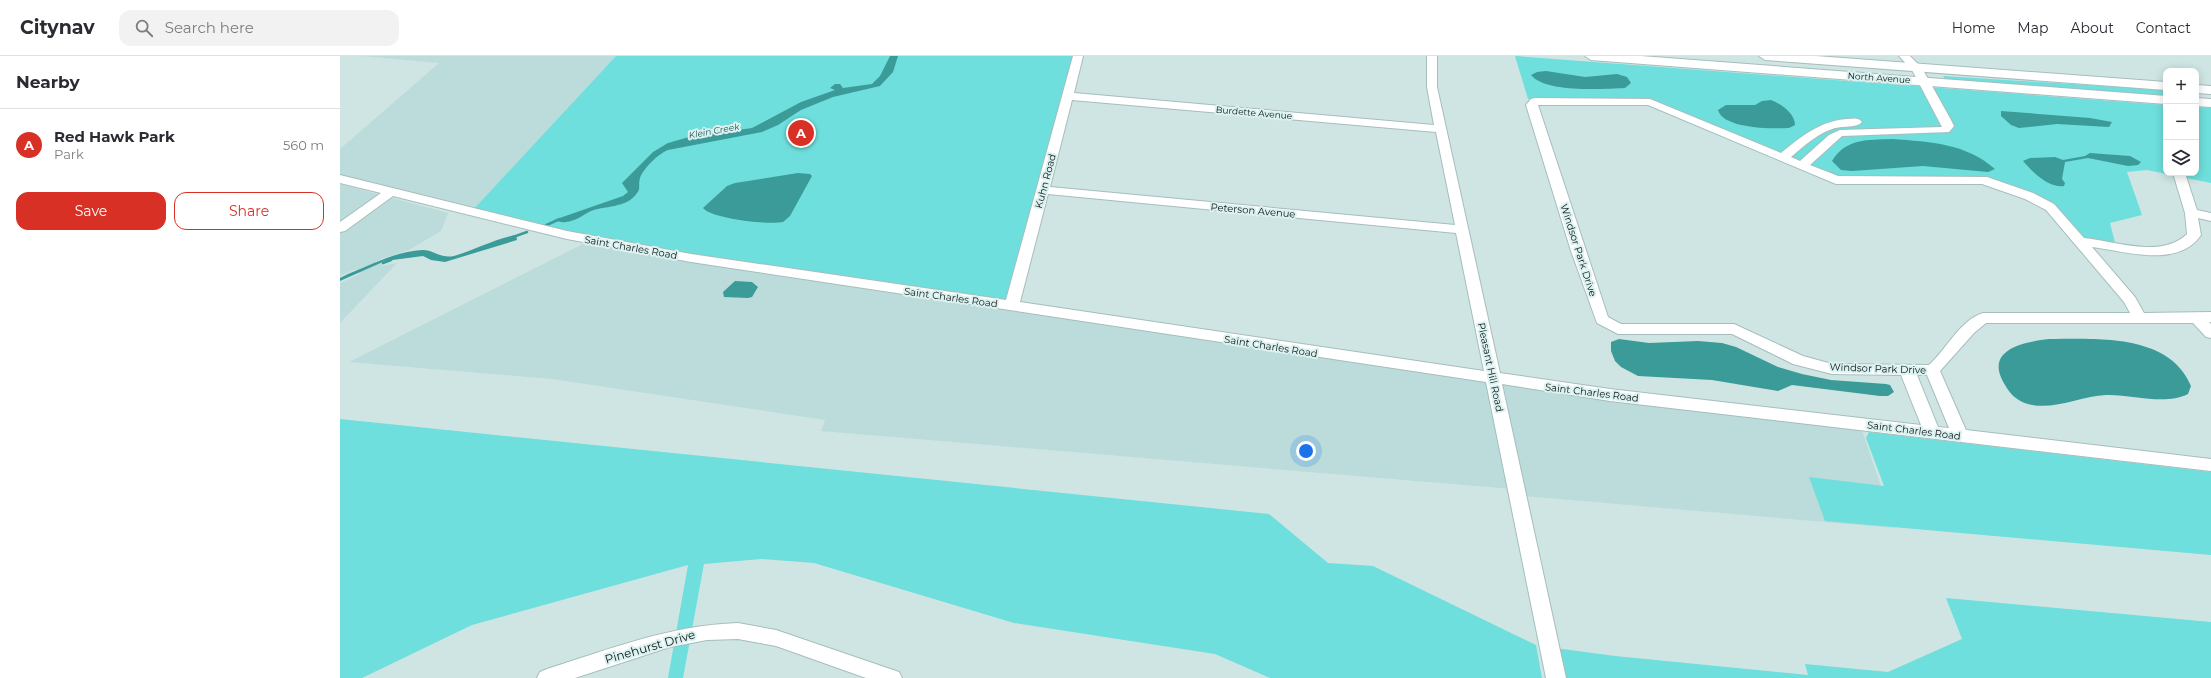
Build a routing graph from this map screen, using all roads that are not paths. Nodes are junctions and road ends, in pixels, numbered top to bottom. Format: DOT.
graph roads {
  1 [pos="1078,56"];
  2 [pos="1432,56"];
  3 [pos="1591,56"];
  4 [pos="1765,56"];
  5 [pos="1904,56"];
  6 [pos="1918,62"];
  7 [pos="1925,81"];
  8 [pos="2163,86"];
  9 [pos="2199,88"];
  10 [pos="2211,90"];
  11 [pos="1068,96"];
  12 [pos="2163,100"];
  13 [pos="2199,102"];
  14 [pos="2211,103"];
  15 [pos="1899,127"];
  16 [pos="1441,129"];
  17 [pos="1782,158"];
  18 [pos="1801,166"];
  19 [pos="2180,176"];
  20 [pos="340,179"];
  21 [pos="1043,190"];
  22 [pos="390,192"];
  23 [pos="2192,213"];
  24 [pos="2211,217"];
  25 [pos="340,228"];
  26 [pos="1462,230"];
  27 [pos="2080,242"];
  28 [pos="2130,300"];
  29 [pos="1012,306"];
  30 [pos="2134,317"];
  31 [pos="2204,317"];
  32 [pos="2211,333"];
  33 [pos="1907,370"];
  34 [pos="1932,370"];
  35 [pos="1494,379"];
  36 [pos="1932,432"];
  37 [pos="1960,436"];
  38 [pos="2211,465"];
  39 [pos="547,678"];
  40 [pos="892,678"];
  41 [pos="1556,678"];
  1 -- 11 [label="street, Kuhn Road"];
  2 -- 16 [label="street, Pleasant Hill Road"];
  3 -- 7 [label="main road, North Avenue"];
  4 -- 6 [label="main road, North Avenue"];
  5 -- 6 [label="street"];
  6 -- 7 [label="street"];
  6 -- 8 [label="main road, North Avenue"];
  7 -- 12 [label="main road, North Avenue"];
  7 -- 15 [label="street"];
  9 -- 10 [label="main road"];
  11 -- 16 [label="street, Burdette Avenue"];
  11 -- 21 [label="street, Kuhn Road"];
  13 -- 14 [label="main road"];
  15 -- 17 [label="street"];
  15 -- 18 [label="street"];
  16 -- 26 [label="street, Pleasant Hill Road"];
  17 -- 18 [label="street, Windsor Park Drive"];
  17 -- 33 [label="street, Windsor Park Drive"];
  18 -- 27 [label="street, Windsor Park Drive"];
  19 -- 23 [label="street"];
  20 -- 22 [label="street, Saint Charles Road"];
  21 -- 26 [label="street, Peterson Avenue"];
  21 -- 29 [label="street, Kuhn Road"];
  22 -- 25 [label="street"];
  22 -- 29 [label="street, Saint Charles Road"];
  23 -- 24 [label="street"];
  23 -- 27 [label="street"];
  26 -- 35 [label="street, Pleasant Hill Road"];
  27 -- 28 [label="street, Windsor Park Drive"];
  28 -- 30 [label="street, Windsor Park Drive"];
  28 -- 31 [label="street"];
  29 -- 35 [label="street, Saint Charles Road"];
  30 -- 31 [label="street"];
  30 -- 34 [label="street, Windsor Park Drive"];
  31 -- 32 [label="street"];
  33 -- 34 [label="street, Windsor Park Drive"];
  33 -- 36 [label="street"];
  34 -- 37 [label="street"];
  35 -- 36 [label="street, Saint Charles Road"];
  35 -- 41 [label="street, Pleasant Hill Road"];
  36 -- 37 [label="street, Saint Charles Road"];
  37 -- 38 [label="street, Saint Charles Road"];
  39 -- 40 [label="street, Pinehurst Drive"];
}
